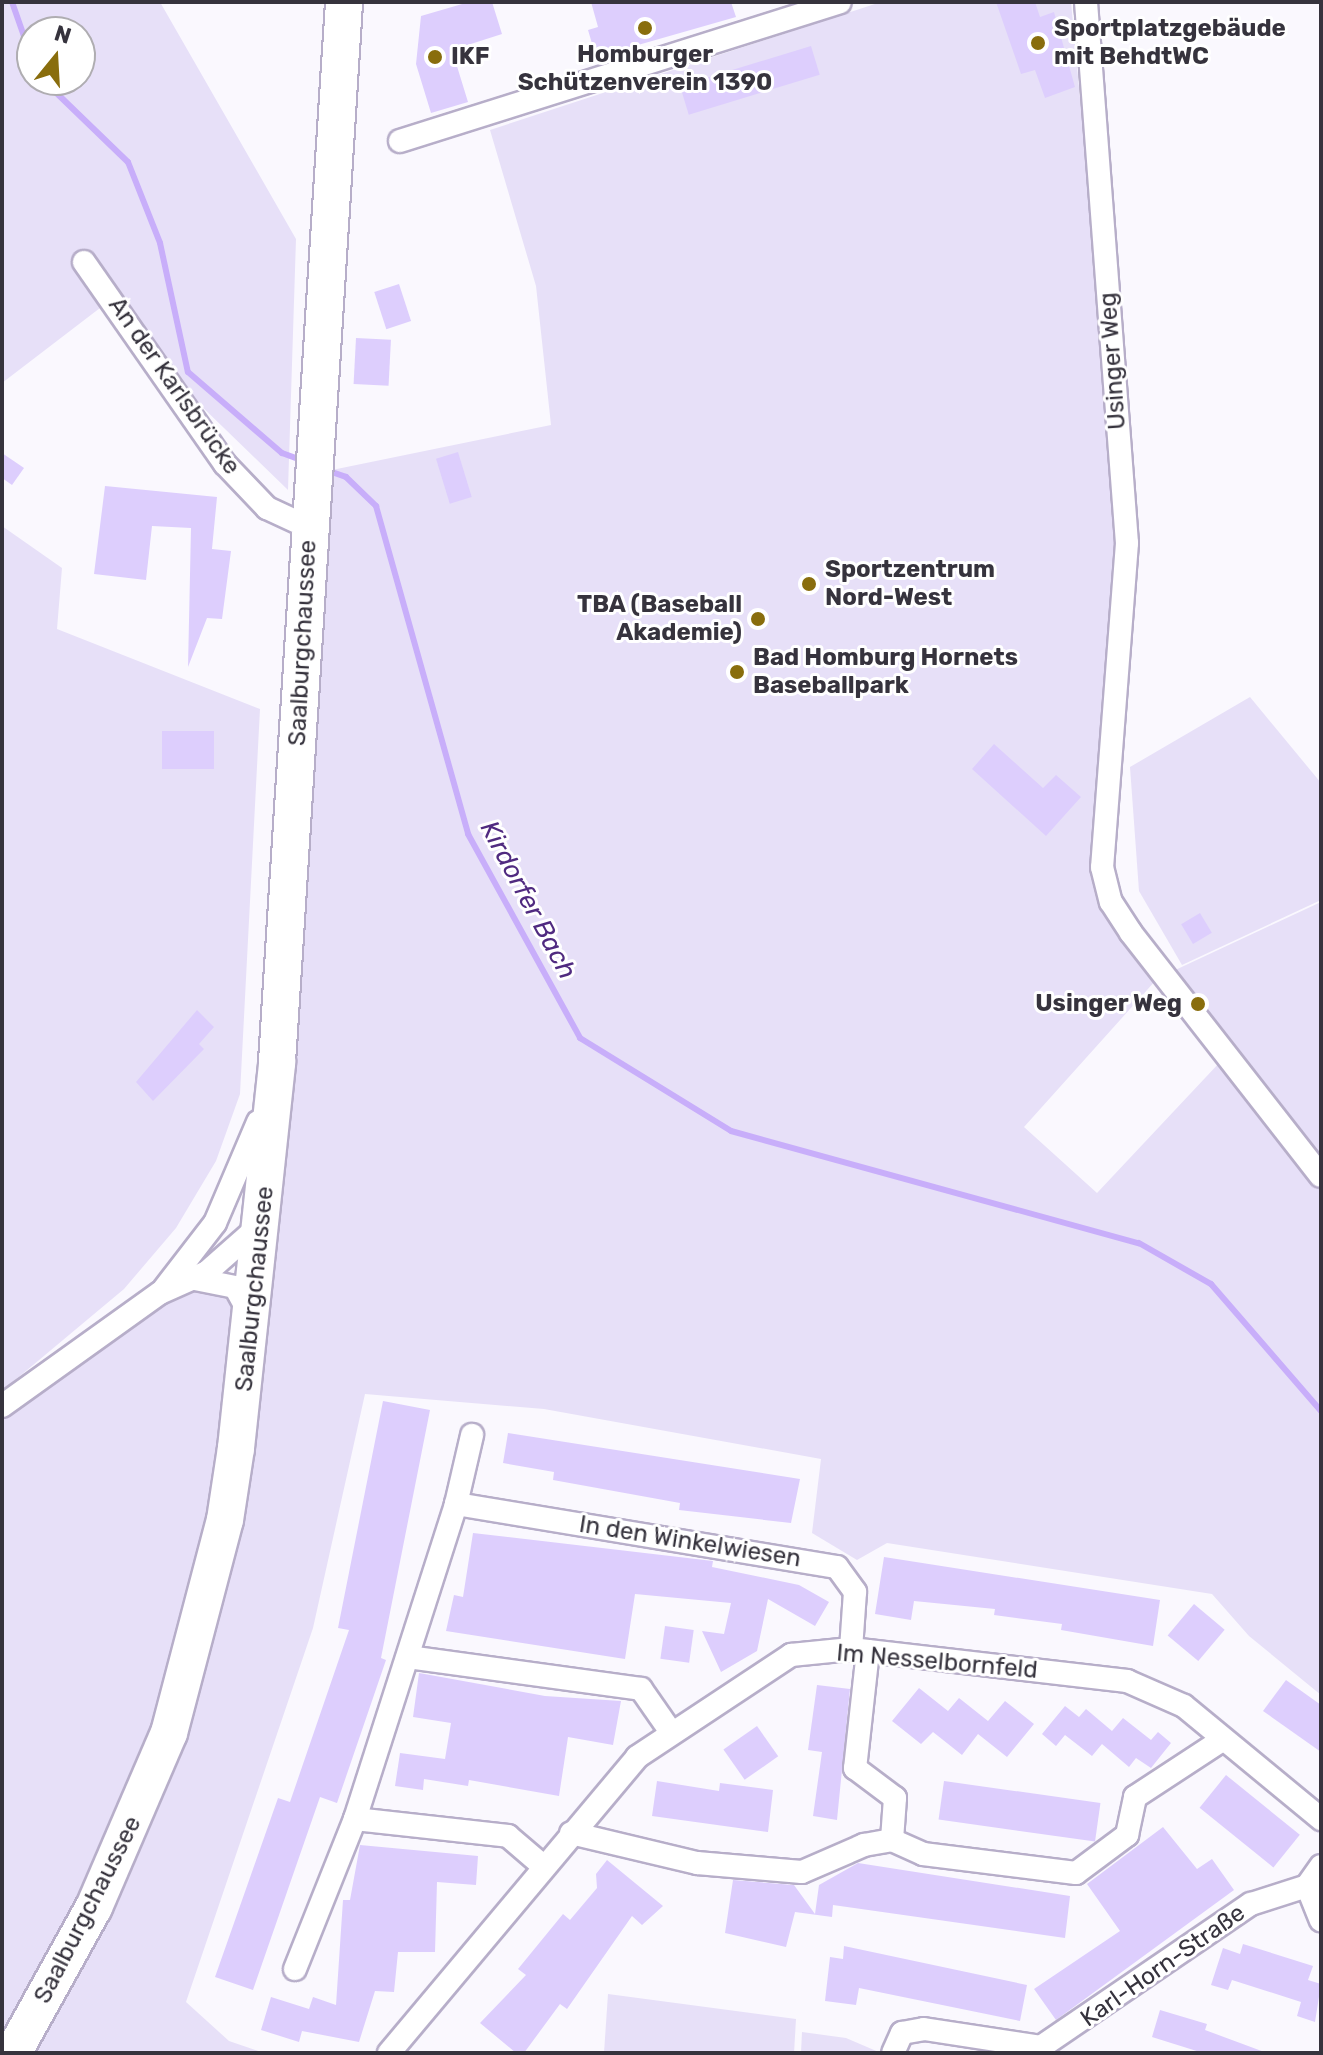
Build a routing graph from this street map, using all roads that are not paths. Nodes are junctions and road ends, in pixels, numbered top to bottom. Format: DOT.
graph roads {
  1 [pos="344,2"];
  2 [pos="840,2"];
  3 [pos="1086,2"];
  4 [pos="400,141"];
  5 [pos="84,262"];
  6 [pos="310,528"];
  7 [pos="277,1062"];
  8 [pos="1321,1176"];
  9 [pos="264,1207"];
  10 [pos="193,1279"];
  11 [pos="160,1293"];
  12 [pos="253,1336"];
  13 [pos="2,1406"];
  14 [pos="472,1435"];
  15 [pos="456,1504"];
  16 [pos="859,1650"];
  17 [pos="408,1657"];
  18 [pos="671,1732"];
  19 [pos="1222,1740"];
  20 [pos="355,1819"];
  21 [pos="1321,1819"];
  22 [pos="571,1833"];
  23 [pos="892,1840"];
  24 [pos="543,1866"];
  25 [pos="1321,1866"];
  26 [pos="1307,1886"];
  27 [pos="1321,1920"];
  28 [pos="295,1969"];
  29 [pos="13,2053"];
  30 [pos="389,2053"];
  31 [pos="893,2053"];
  1 -- 6 [label="main road, Saalburgchaussee"];
  2 -- 4 [label="street"];
  3 -- 8 [label="street, Usinger Weg"];
  5 -- 6 [label="street, An der Karlsbrücke"];
  6 -- 7 [label="main road, Saalburgchaussee"];
  7 -- 9 [label="main road, Saalburgchaussee"];
  7 -- 11 [label="street"];
  9 -- 10 [label="street"];
  9 -- 12 [label="main road, Saalburgchaussee"];
  10 -- 11 [label="street"];
  10 -- 12 [label="street"];
  11 -- 13 [label="street"];
  12 -- 29 [label="main road, Saalburgchaussee"];
  14 -- 15 [label="street"];
  15 -- 16 [label="street, In den Winkelwiesen"];
  15 -- 17 [label="street"];
  16 -- 18 [label="street, Im Nesselbornfeld"];
  16 -- 19 [label="street, Im Nesselbornfeld"];
  16 -- 23 [label="street, In den Winkelwiesen"];
  17 -- 18 [label="street"];
  17 -- 20 [label="street"];
  18 -- 22 [label="street, Im Nesselbornfeld"];
  19 -- 21 [label="street, Im Nesselbornfeld"];
  19 -- 23 [label="street"];
  20 -- 24 [label="street"];
  20 -- 28 [label="street"];
  22 -- 23 [label="street"];
  22 -- 24 [label="street, Im Nesselbornfeld"];
  24 -- 30 [label="street, Im Nesselbornfeld"];
  25 -- 26 [label="street"];
  26 -- 27 [label="street"];
  26 -- 31 [label="street, Karl-Horn-Straße"];
}
